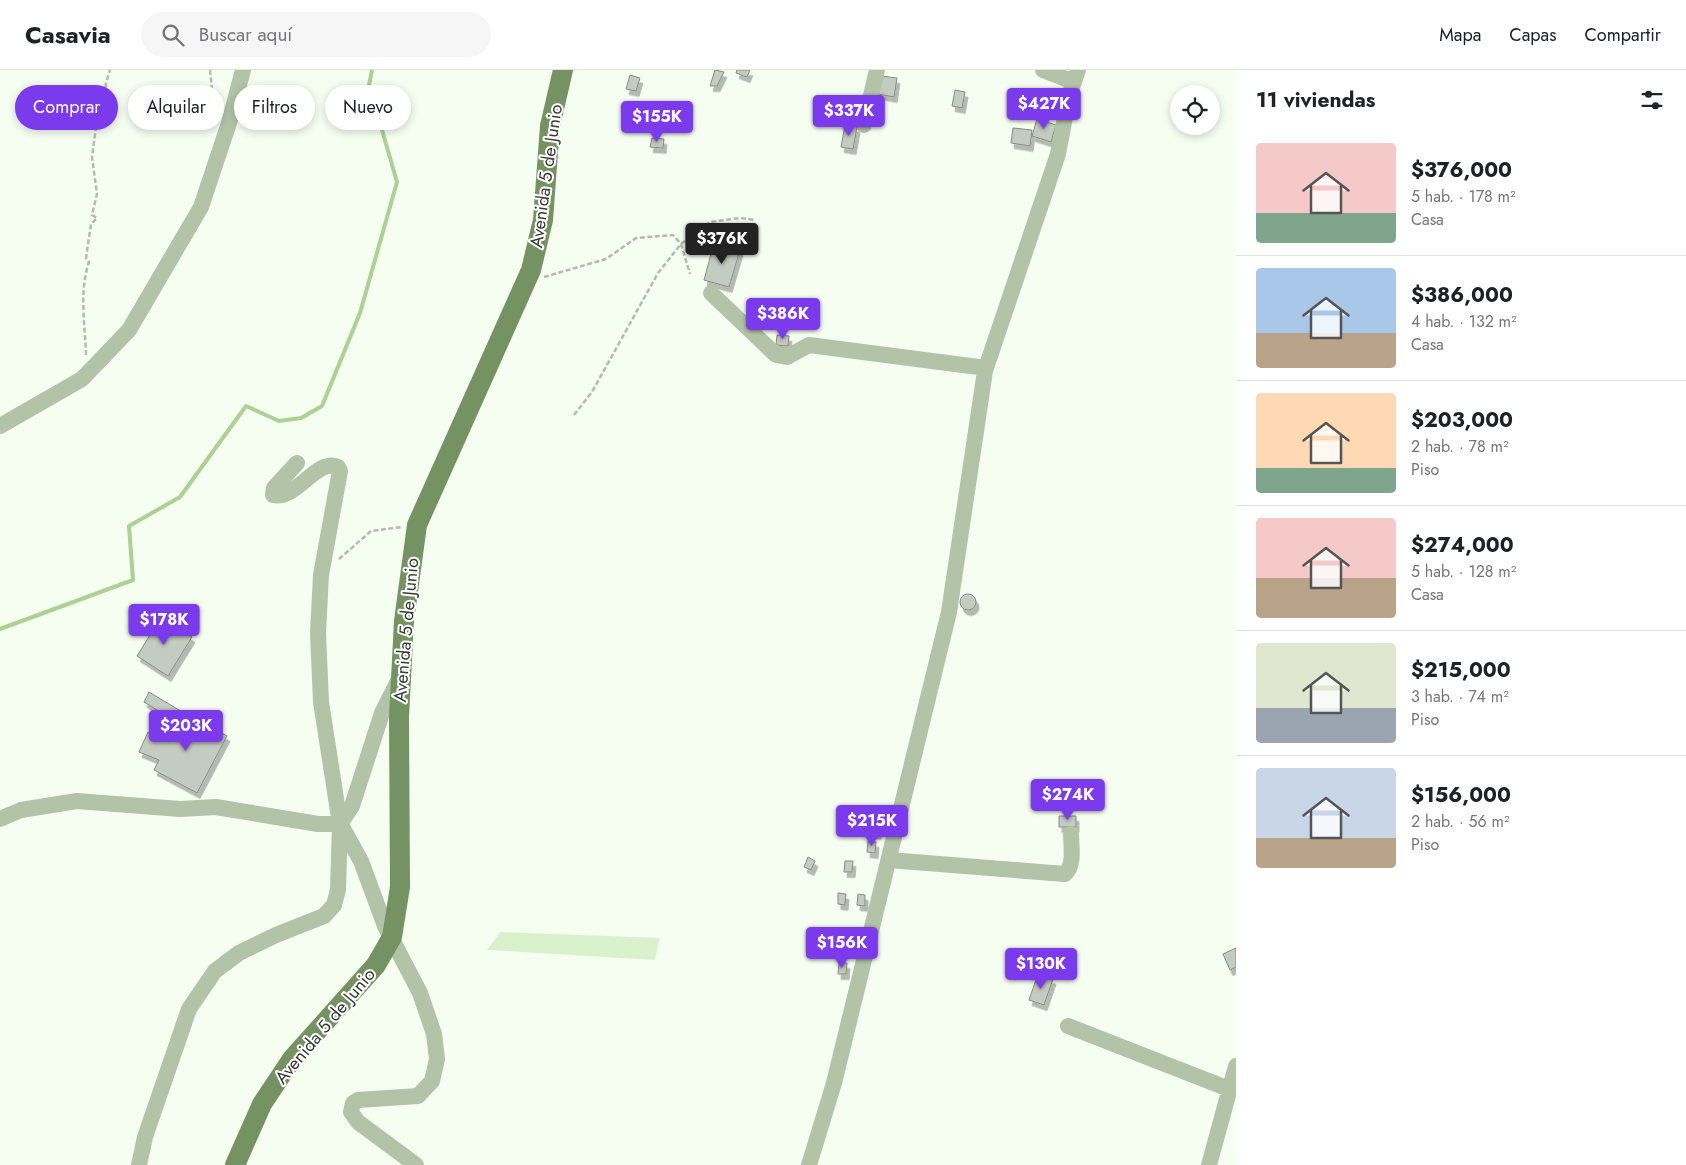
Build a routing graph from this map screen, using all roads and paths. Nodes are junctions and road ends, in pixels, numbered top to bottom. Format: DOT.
graph roads {
  1 [pos="110,70"];
  2 [pos="210,70"];
  3 [pos="243,70"];
  4 [pos="563,70"];
  5 [pos="877,70"];
  6 [pos="1043,70"];
  7 [pos="1076,76"];
  8 [pos="212,85"];
  9 [pos="864,125"];
  10 [pos="756,220"];
  11 [pos="681,244"];
  12 [pos="690,274"];
  13 [pos="526,282"];
  14 [pos="711,293"];
  15 [pos="986,368"];
  16 [pos="87,374"];
  17 [pos="574,415"];
  18 [pos="0,426"];
  19 [pos="297,463"];
  20 [pos="417,525"];
  21 [pos="321,575"];
  22 [pos="401,676"];
  23 [pos="0,819"];
  24 [pos="340,824"];
  25 [pos="1071,834"];
  26 [pos="889,860"];
  27 [pos="392,937"];
  28 [pos="1068,1026"];
  29 [pos="1236,1066"];
  30 [pos="1228,1089"];
  31 [pos="139,1165"];
  32 [pos="235,1165"];
  33 [pos="416,1165"];
  34 [pos="809,1165"];
  35 [pos="1209,1165"];
  1 -- 16 [label="path"];
  2 -- 8 [label="path"];
  3 -- 16 [label="street"];
  4 -- 13 [label="main road, Avenida 5 de Junio"];
  5 -- 9 [label="street"];
  6 -- 7 [label="street"];
  7 -- 15 [label="street"];
  10 -- 11 [label="path"];
  11 -- 12 [label="path"];
  11 -- 13 [label="path"];
  11 -- 17 [label="path"];
  13 -- 20 [label="main road, Avenida 5 de Junio"];
  14 -- 15 [label="street"];
  15 -- 26 [label="street"];
  16 -- 18 [label="street"];
  19 -- 21 [label="street"];
  20 -- 21 [label="path"];
  20 -- 22 [label="main road, Avenida 5 de Junio"];
  21 -- 24 [label="street"];
  22 -- 24 [label="street"];
  22 -- 27 [label="main road, Avenida 5 de Junio"];
  23 -- 24 [label="street"];
  24 -- 27 [label="street"];
  24 -- 31 [label="street"];
  25 -- 26 [label="street"];
  26 -- 34 [label="street"];
  27 -- 32 [label="main road, Avenida 5 de Junio"];
  27 -- 33 [label="street"];
  28 -- 30 [label="street"];
  29 -- 30 [label="street"];
  30 -- 35 [label="street"];
}
